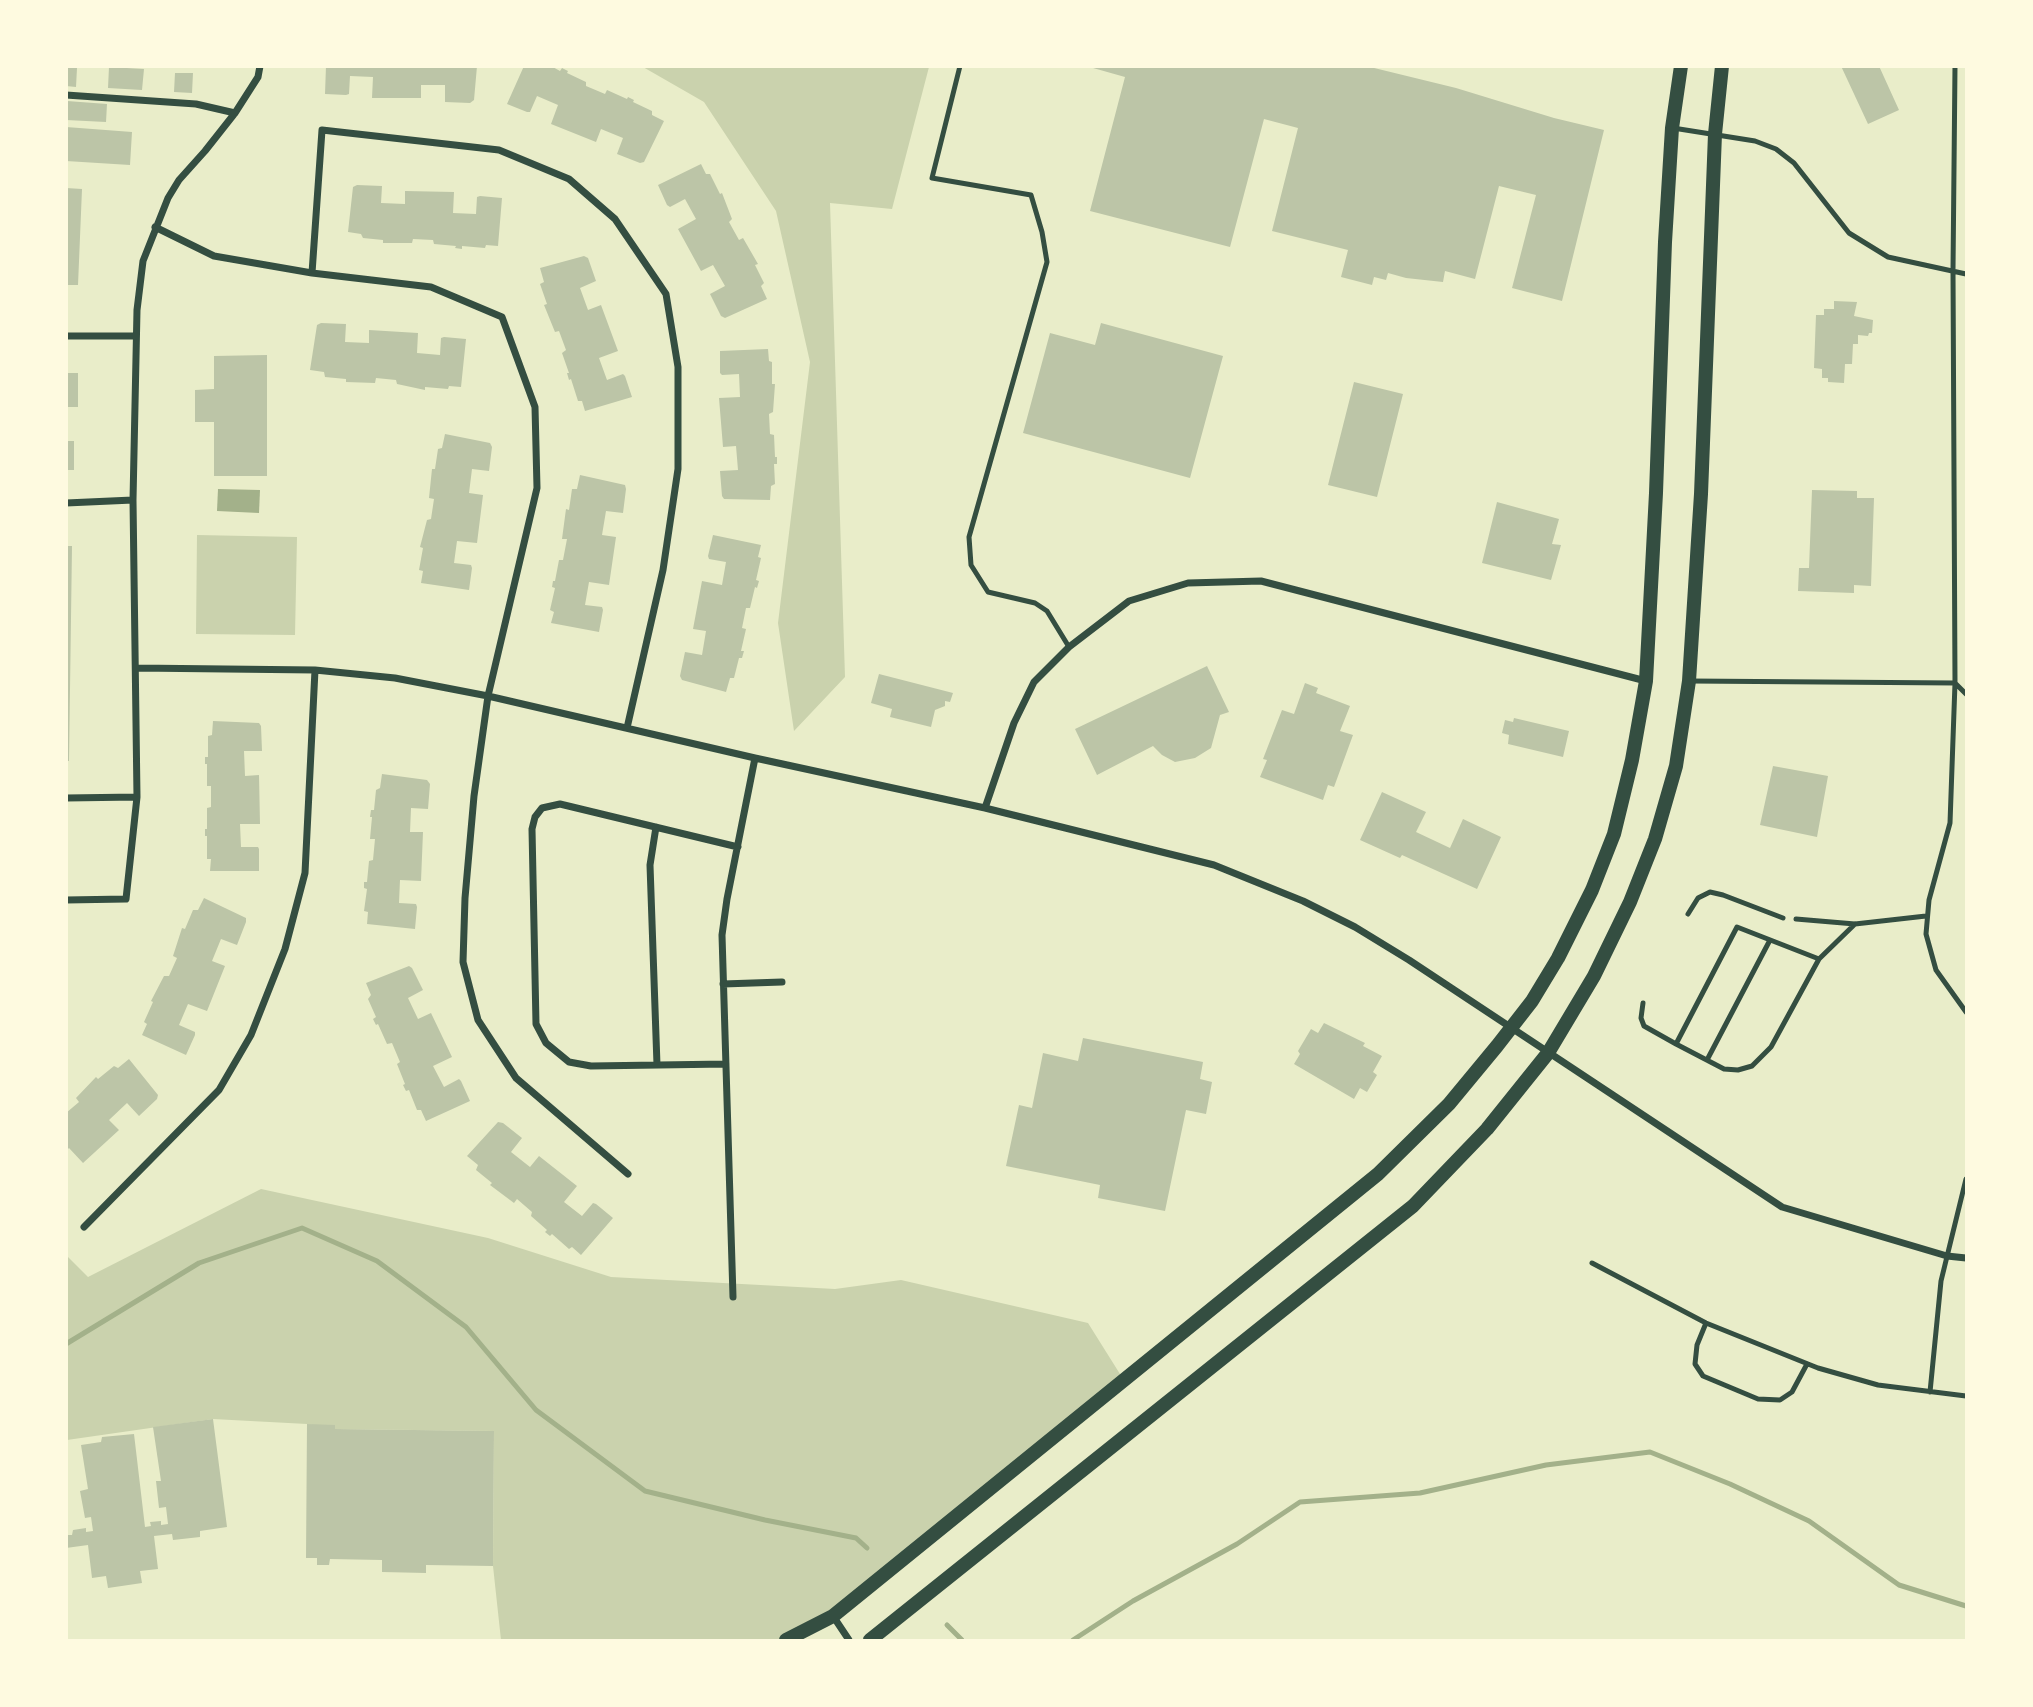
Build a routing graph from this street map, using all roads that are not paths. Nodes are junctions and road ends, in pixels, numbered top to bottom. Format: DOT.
graph roads {
  1 [pos="260,66"];
  2 [pos="960,66"];
  3 [pos="1681,66"];
  4 [pos="1722,66"];
  5 [pos="1955,66"];
  6 [pos="66,95"];
  7 [pos="235,113"];
  8 [pos="1672,128"];
  9 [pos="1715,134"];
  10 [pos="155,227"];
  11 [pos="1953,270"];
  12 [pos="312,273"];
  13 [pos="1966,274"];
  14 [pos="136,336"];
  15 [pos="66,337"];
  16 [pos="133,500"];
  17 [pos="66,503"];
  18 [pos="1069,646"];
  19 [pos="136,668"];
  20 [pos="315,670"];
  21 [pos="1646,681"];
  22 [pos="1689,681"];
  23 [pos="1955,683"];
  24 [pos="1966,694"];
  25 [pos="488,696"];
  26 [pos="628,728"];
  27 [pos="755,758"];
  28 [pos="137,797"];
  29 [pos="66,798"];
  30 [pos="985,808"];
  31 [pos="656,827"];
  32 [pos="738,847"];
  33 [pos="66,900"];
  34 [pos="1688,914"];
  35 [pos="1926,916"];
  36 [pos="1783,918"];
  37 [pos="1796,919"];
  38 [pos="1855,924"];
  39 [pos="1770,940"];
  40 [pos="1819,959"];
  41 [pos="782,982"];
  42 [pos="723,984"];
  43 [pos="1643,1003"];
  44 [pos="1966,1012"];
  45 [pos="1511,1028"];
  46 [pos="1676,1044"];
  47 [pos="1548,1053"];
  48 [pos="1707,1060"];
  49 [pos="726,1064"];
  50 [pos="657,1065"];
  51 [pos="628,1174"];
  52 [pos="1966,1180"];
  53 [pos="84,1227"];
  54 [pos="1947,1256"];
  55 [pos="1966,1258"];
  56 [pos="1592,1264"];
  57 [pos="733,1297"];
  58 [pos="1706,1324"];
  59 [pos="1807,1364"];
  60 [pos="1930,1392"];
  61 [pos="1966,1396"];
  62 [pos="834,1616"];
  63 [pos="795,1639"];
  64 [pos="849,1640"];
  65 [pos="870,1640"];
  1 -- 7 [label="street"];
  2 -- 18 [label="lane"];
  3 -- 8 [label="main road"];
  4 -- 9 [label="main road"];
  5 -- 11 [label="lane"];
  6 -- 7 [label="street"];
  7 -- 10 [label="street"];
  8 -- 9 [label="lane"];
  8 -- 21 [label="main road"];
  9 -- 11 [label="lane"];
  9 -- 22 [label="main road"];
  10 -- 12 [label="street"];
  10 -- 14 [label="street"];
  11 -- 13 [label="lane"];
  11 -- 23 [label="lane"];
  12 -- 25 [label="street"];
  12 -- 26 [label="street"];
  14 -- 15 [label="street"];
  14 -- 16 [label="street"];
  16 -- 17 [label="street"];
  16 -- 19 [label="street"];
  18 -- 21 [label="street"];
  18 -- 30 [label="street"];
  19 -- 20 [label="street"];
  19 -- 28 [label="street"];
  20 -- 25 [label="street"];
  20 -- 53 [label="street"];
  21 -- 45 [label="main road"];
  22 -- 23 [label="lane"];
  22 -- 47 [label="main road"];
  23 -- 24 [label="lane"];
  23 -- 35 [label="lane"];
  25 -- 26 [label="street"];
  25 -- 51 [label="street"];
  26 -- 27 [label="street"];
  27 -- 30 [label="street"];
  27 -- 32 [label="street"];
  28 -- 29 [label="street"];
  28 -- 33 [label="street"];
  30 -- 45 [label="street"];
  31 -- 32 [label="street"];
  31 -- 50 [label="street"];
  31 -- 50 [label="street"];
  32 -- 42 [label="street"];
  34 -- 36 [label="lane"];
  35 -- 38 [label="lane"];
  35 -- 44 [label="lane"];
  37 -- 38 [label="lane"];
  38 -- 40 [label="lane"];
  39 -- 40 [label="lane"];
  39 -- 46 [label="lane"];
  39 -- 48 [label="lane"];
  40 -- 48 [label="lane"];
  41 -- 42 [label="street"];
  42 -- 49 [label="street"];
  43 -- 46 [label="lane"];
  45 -- 47 [label="street"];
  45 -- 62 [label="main road"];
  46 -- 48 [label="lane"];
  47 -- 54 [label="street"];
  47 -- 65 [label="main road"];
  49 -- 50 [label="street"];
  49 -- 57 [label="street"];
  52 -- 54 [label="lane"];
  54 -- 55 [label="street"];
  54 -- 60 [label="lane"];
  56 -- 58 [label="lane"];
  58 -- 59 [label="lane"];
  58 -- 59 [label="lane"];
  59 -- 60 [label="lane"];
  60 -- 61 [label="lane"];
  62 -- 63 [label="main road"];
  62 -- 64 [label="street"];
}
